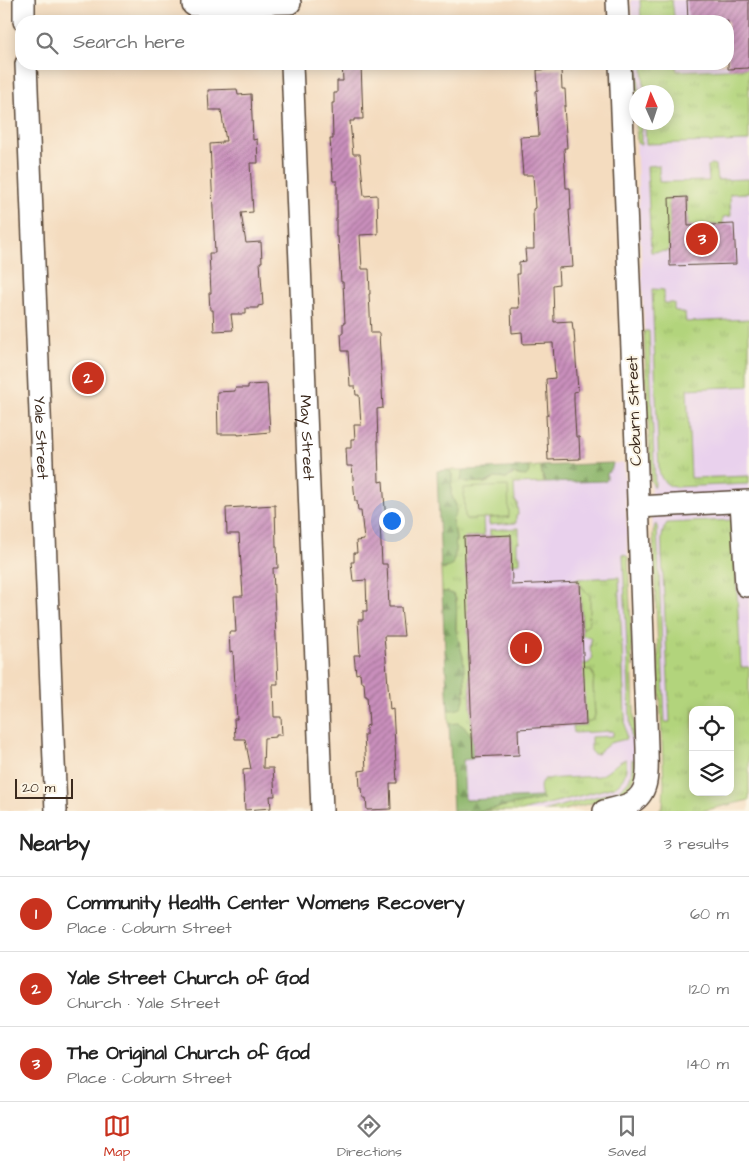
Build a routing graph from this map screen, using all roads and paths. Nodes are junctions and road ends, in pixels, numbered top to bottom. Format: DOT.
graph roads {
  1 [pos="24,0"];
  2 [pos="193,0"];
  3 [pos="618,0"];
  4 [pos="290,8"];
  5 [pos="24,15"];
  6 [pos="618,15"];
  7 [pos="26,70"];
  8 [pos="292,70"];
  9 [pos="620,70"];
  10 [pos="745,501"];
  11 [pos="638,507"];
  12 [pos="746,586"];
  13 [pos="56,811"];
  14 [pos="322,811"];
  15 [pos="604,811"];
  1 -- 5 [label="street"];
  2 -- 4 [label="street"];
  3 -- 6 [label="street"];
  7 -- 13 [label="street, Yale Street"];
  8 -- 14 [label="street, May Street"];
  9 -- 11 [label="street, Coburn Street"];
  10 -- 11 [label="street"];
  10 -- 12 [label="street"];
  11 -- 15 [label="street, Coburn Street"];
}
